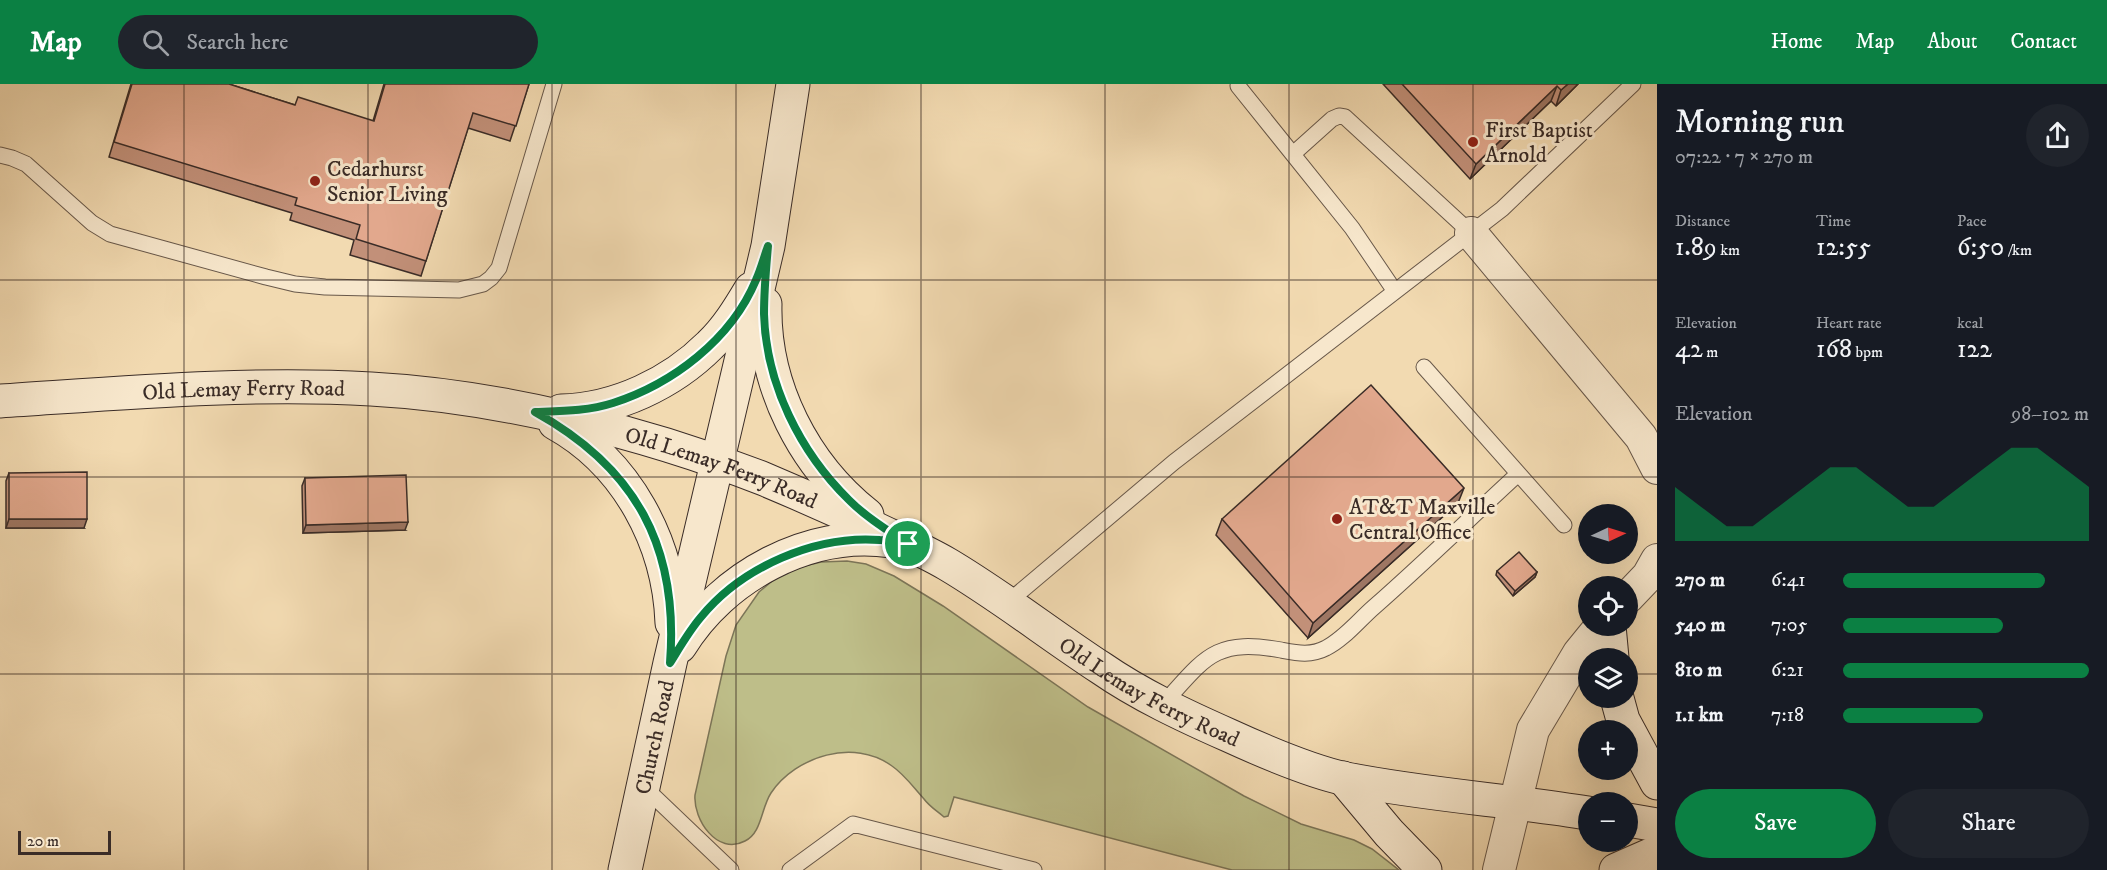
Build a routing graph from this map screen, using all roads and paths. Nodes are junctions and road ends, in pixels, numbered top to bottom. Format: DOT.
graph roads {
  1 [pos="554,84"];
  2 [pos="793,84"];
  3 [pos="1633,84"];
  4 [pos="1238,86"];
  5 [pos="1293,154"];
  6 [pos="0,155"];
  7 [pos="1471,233"];
  8 [pos="768,246"];
  9 [pos="1394,290"];
  10 [pos="1424,367"];
  11 [pos="0,401"];
  12 [pos="535,412"];
  13 [pos="718,462"];
  14 [pos="1657,468"];
  15 [pos="1518,474"];
  16 [pos="1564,525"];
  17 [pos="908,544"];
  18 [pos="1657,560"];
  19 [pos="1638,586"];
  20 [pos="1007,603"];
  21 [pos="1593,636"];
  22 [pos="670,663"];
  23 [pos="1163,704"];
  24 [pos="1620,708"];
  25 [pos="1343,778"];
  26 [pos="1657,783"];
  27 [pos="643,785"];
  28 [pos="1515,803"];
  29 [pos="1578,812"];
  30 [pos="1638,822"];
  31 [pos="1657,825"];
  32 [pos="1657,852"];
  33 [pos="625,870"];
  34 [pos="731,870"];
  35 [pos="790,870"];
  36 [pos="1034,870"];
  37 [pos="1425,870"];
  38 [pos="1499,870"];
  39 [pos="1616,870"];
  1 -- 6 [label="lane"];
  2 -- 8 [label="main road"];
  3 -- 7 [label="lane"];
  4 -- 5 [label="lane"];
  5 -- 7 [label="lane"];
  5 -- 9 [label="lane"];
  7 -- 9 [label="lane"];
  7 -- 14 [label="street"];
  8 -- 12 [label="main road"];
  8 -- 13 [label="main road, Church Road"];
  8 -- 17 [label="main road"];
  9 -- 20 [label="lane"];
  10 -- 15 [label="lane"];
  11 -- 12 [label="main road, Old Lemay Ferry Road"];
  12 -- 13 [label="main road, Old Lemay Ferry Road"];
  12 -- 22 [label="main road"];
  13 -- 17 [label="main road, Old Lemay Ferry Road"];
  13 -- 22 [label="main road, Church Road"];
  15 -- 16 [label="lane"];
  15 -- 23 [label="lane"];
  17 -- 20 [label="main road, Old Lemay Ferry Road"];
  17 -- 22 [label="main road"];
  18 -- 19 [label="street"];
  20 -- 23 [label="main road, Old Lemay Ferry Road"];
  21 -- 28 [label="street"];
  22 -- 27 [label="main road, Church Road"];
  23 -- 25 [label="main road, Old Lemay Ferry Road"];
  24 -- 26 [label="main road"];
  25 -- 28 [label="main road, Old Lemay Ferry Road"];
  25 -- 37 [label="main road"];
  27 -- 33 [label="main road, Church Road"];
  27 -- 34 [label="lane"];
  28 -- 29 [label="main road, Old Lemay Ferry Road"];
  28 -- 38 [label="street"];
  30 -- 31 [label="main road"];
  32 -- 39 [label="main road"];
  35 -- 36 [label="lane"];
}
